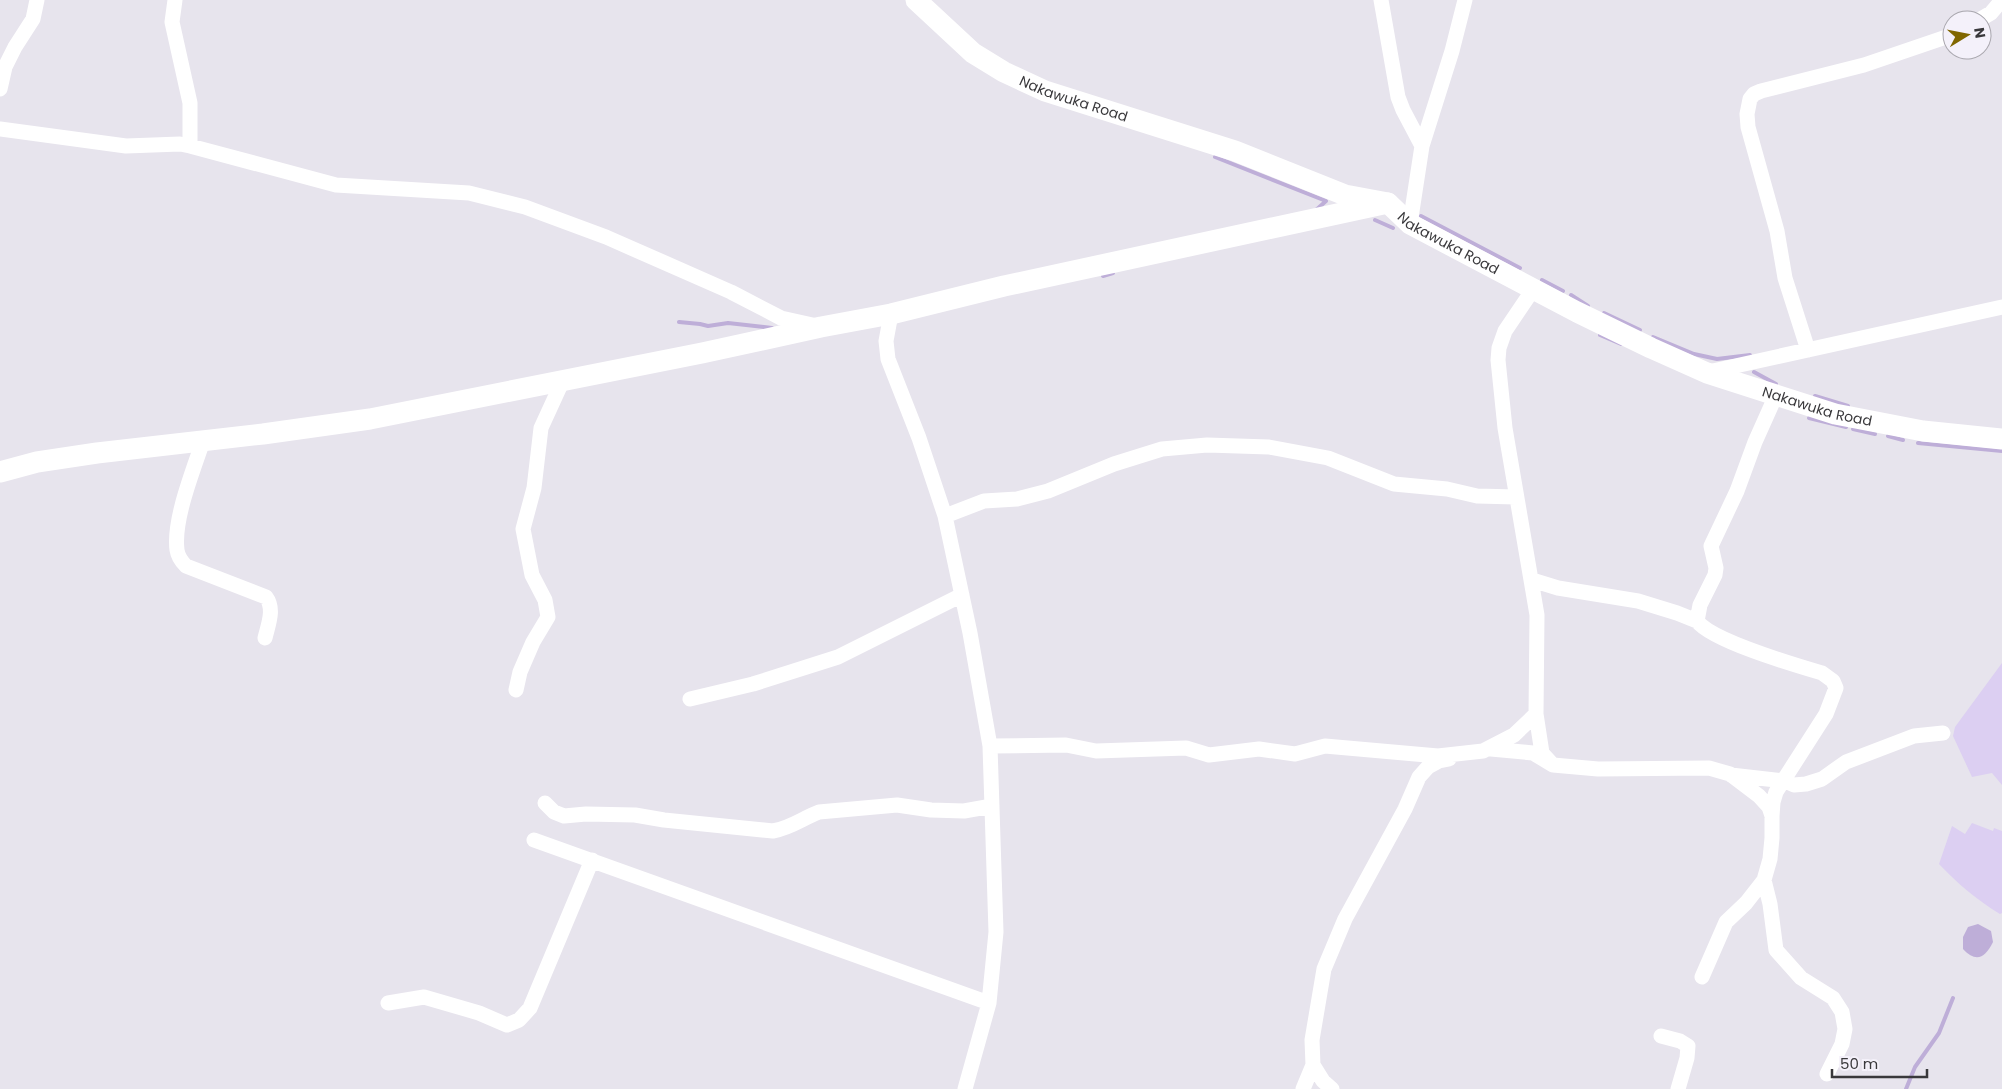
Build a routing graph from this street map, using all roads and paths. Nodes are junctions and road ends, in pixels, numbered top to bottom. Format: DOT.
graph roads {
  1 [pos="37,0"];
  2 [pos="176,0"];
  3 [pos="916,0"];
  4 [pos="1381,0"];
  5 [pos="1465,0"];
  6 [pos="2002,0"];
  7 [pos="1992,12"];
  8 [pos="1942,39"];
  9 [pos="0,89"];
  10 [pos="0,129"];
  11 [pos="190,146"];
  12 [pos="1422,146"];
  13 [pos="1388,203"];
  14 [pos="1410,224"];
  15 [pos="1534,288"];
  16 [pos="925,306"];
  17 [pos="2002,307"];
  18 [pos="890,314"];
  19 [pos="821,327"];
  20 [pos="886,341"];
  21 [pos="1808,350"];
  22 [pos="1707,373"];
  23 [pos="563,380"];
  24 [pos="1776,395"];
  25 [pos="2002,439"];
  26 [pos="202,441"];
  27 [pos="0,472"];
  28 [pos="1516,497"];
  29 [pos="945,516"];
  30 [pos="1532,580"];
  31 [pos="962,595"];
  32 [pos="1697,622"];
  33 [pos="265,638"];
  34 [pos="516,690"];
  35 [pos="690,699"];
  36 [pos="1536,714"];
  37 [pos="1943,733"];
  38 [pos="990,746"];
  39 [pos="1483,751"];
  40 [pos="1554,765"];
  41 [pos="1730,774"];
  42 [pos="1784,781"];
  43 [pos="545,803"];
  44 [pos="992,806"];
  45 [pos="1772,816"];
  46 [pos="534,840"];
  47 [pos="592,860"];
  48 [pos="1764,880"];
  49 [pos="1702,977"];
  50 [pos="388,1003"];
  51 [pos="989,1003"];
  52 [pos="1661,1036"];
  53 [pos="1313,1065"];
  54 [pos="1827,1074"];
  55 [pos="965,1089"];
  56 [pos="1303,1089"];
  57 [pos="1332,1089"];
  58 [pos="1678,1089"];
  1 -- 9 [label="street"];
  2 -- 11 [label="street"];
  3 -- 13 [label="street, Nakawuka Road"];
  4 -- 12 [label="street"];
  5 -- 12 [label="street"];
  6 -- 7 [label="street"];
  8 -- 21 [label="street"];
  10 -- 11 [label="street"];
  11 -- 19 [label="street"];
  12 -- 14 [label="street"];
  13 -- 14 [label="street, Nakawuka Road"];
  13 -- 16 [label="street"];
  14 -- 15 [label="street, Nakawuka Road"];
  15 -- 22 [label="street, Nakawuka Road"];
  15 -- 28 [label="street"];
  16 -- 18 [label="street"];
  16 -- 20 [label="street"];
  17 -- 21 [label="street"];
  18 -- 19 [label="street"];
  18 -- 20 [label="street"];
  19 -- 23 [label="street"];
  20 -- 29 [label="street"];
  21 -- 22 [label="street"];
  22 -- 24 [label="street, Nakawuka Road"];
  23 -- 26 [label="street"];
  23 -- 34 [label="street"];
  24 -- 25 [label="street, Nakawuka Road"];
  24 -- 32 [label="street"];
  26 -- 27 [label="street"];
  26 -- 33 [label="street"];
  28 -- 29 [label="street"];
  28 -- 30 [label="street"];
  29 -- 31 [label="street"];
  30 -- 32 [label="street"];
  30 -- 36 [label="street"];
  31 -- 35 [label="street"];
  31 -- 38 [label="street"];
  32 -- 42 [label="street"];
  36 -- 39 [label="street"];
  36 -- 40 [label="street"];
  37 -- 42 [label="street"];
  38 -- 39 [label="street"];
  38 -- 44 [label="street"];
  39 -- 40 [label="street"];
  39 -- 53 [label="street"];
  40 -- 41 [label="street"];
  41 -- 42 [label="street"];
  41 -- 45 [label="street"];
  42 -- 45 [label="street"];
  43 -- 44 [label="street"];
  44 -- 51 [label="street"];
  45 -- 48 [label="street"];
  46 -- 47 [label="street"];
  47 -- 50 [label="street"];
  47 -- 51 [label="street"];
  48 -- 49 [label="street"];
  48 -- 54 [label="street"];
  51 -- 55 [label="street"];
  52 -- 58 [label="street"];
  53 -- 56 [label="street"];
  53 -- 57 [label="street"];
}
